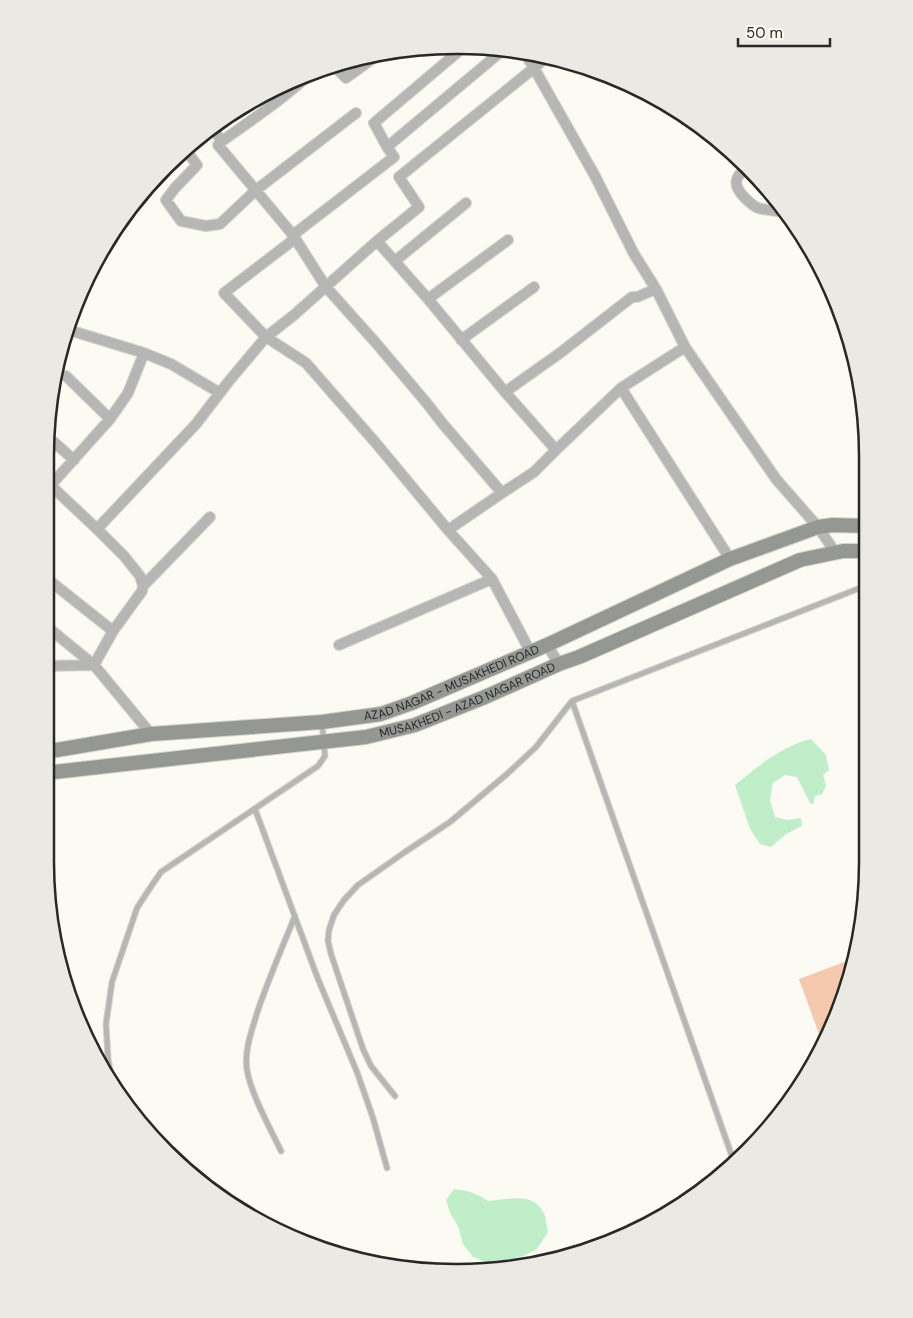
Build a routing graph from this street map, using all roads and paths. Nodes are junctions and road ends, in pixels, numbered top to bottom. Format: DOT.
graph roads {
  1 [pos="456,54"];
  2 [pos="496,56"];
  3 [pos="529,60"];
  4 [pos="541,62"];
  5 [pos="366,64"];
  6 [pos="534,68"];
  7 [pos="339,71"];
  8 [pos="294,88"];
  9 [pos="356,113"];
  10 [pos="216,133"];
  11 [pos="222,141"];
  12 [pos="387,147"];
  13 [pos="190,155"];
  14 [pos="742,173"];
  15 [pos="256,190"];
  16 [pos="466,203"];
  17 [pos="776,211"];
  18 [pos="293,235"];
  19 [pos="508,240"];
  20 [pos="377,241"];
  21 [pos="395,261"];
  22 [pos="534,286"];
  23 [pos="326,287"];
  24 [pos="656,289"];
  25 [pos="428,299"];
  26 [pos="74,331"];
  27 [pos="266,338"];
  28 [pos="461,340"];
  29 [pos="685,347"];
  30 [pos="144,353"];
  31 [pos="66,376"];
  32 [pos="621,388"];
  33 [pos="505,392"];
  34 [pos="220,393"];
  35 [pos="110,419"];
  36 [pos="55,443"];
  37 [pos="556,450"];
  38 [pos="74,460"];
  39 [pos="54,478"];
  40 [pos="54,489"];
  41 [pos="502,493"];
  42 [pos="210,517"];
  43 [pos="859,526"];
  44 [pos="818,527"];
  45 [pos="97,529"];
  46 [pos="448,530"];
  47 [pos="859,551"];
  48 [pos="836,552"];
  49 [pos="730,559"];
  50 [pos="492,579"];
  51 [pos="54,584"];
  52 [pos="143,586"];
  53 [pos="859,588"];
  54 [pos="113,631"];
  55 [pos="54,632"];
  56 [pos="339,645"];
  57 [pos="547,646"];
  58 [pos="531,652"];
  59 [pos="559,664"];
  60 [pos="94,665"];
  61 [pos="54,666"];
  62 [pos="572,702"];
  63 [pos="322,722"];
  64 [pos="151,734"];
  65 [pos="324,741"];
  66 [pos="54,750"];
  67 [pos="54,772"];
  68 [pos="255,809"];
  69 [pos="296,916"];
  70 [pos="109,1065"];
  71 [pos="395,1096"];
  72 [pos="281,1151"];
  73 [pos="732,1155"];
  74 [pos="386,1168"];
  1 -- 12 [label="street"];
  2 -- 12 [label="street"];
  3 -- 6 [label="street"];
  4 -- 6 [label="street"];
  5 -- 7 [label="street"];
  6 -- 20 [label="street"];
  6 -- 24 [label="street"];
  8 -- 11 [label="street"];
  9 -- 15 [label="street"];
  10 -- 11 [label="street"];
  11 -- 15 [label="street"];
  12 -- 18 [label="street"];
  13 -- 15 [label="street"];
  14 -- 17 [label="street"];
  15 -- 18 [label="street"];
  16 -- 21 [label="street"];
  18 -- 23 [label="street"];
  18 -- 27 [label="street"];
  19 -- 25 [label="street"];
  20 -- 21 [label="street"];
  20 -- 23 [label="street"];
  21 -- 25 [label="street"];
  22 -- 28 [label="street"];
  23 -- 27 [label="street"];
  23 -- 41 [label="street"];
  24 -- 29 [label="street"];
  24 -- 33 [label="street"];
  25 -- 28 [label="street"];
  26 -- 30 [label="street"];
  27 -- 34 [label="street"];
  27 -- 46 [label="street"];
  28 -- 33 [label="street"];
  29 -- 32 [label="street"];
  29 -- 44 [label="street"];
  30 -- 34 [label="street"];
  30 -- 35 [label="street"];
  31 -- 35 [label="street"];
  32 -- 37 [label="street"];
  32 -- 49 [label="street"];
  33 -- 37 [label="street"];
  34 -- 45 [label="street"];
  35 -- 38 [label="street"];
  36 -- 38 [label="street"];
  37 -- 41 [label="street"];
  38 -- 39 [label="street"];
  40 -- 45 [label="street"];
  41 -- 46 [label="street"];
  42 -- 52 [label="street"];
  43 -- 44 [label="main road, AZAD NAGAR - MUSAKHEDI ROAD"];
  44 -- 48 [label="street"];
  44 -- 49 [label="main road, AZAD NAGAR - MUSAKHEDI ROAD"];
  45 -- 52 [label="street"];
  46 -- 50 [label="street"];
  47 -- 48 [label="main road, MUSAKHEDI - AZAD NAGAR ROAD"];
  48 -- 59 [label="main road, MUSAKHEDI - AZAD NAGAR ROAD"];
  49 -- 57 [label="main road, AZAD NAGAR - MUSAKHEDI ROAD"];
  50 -- 56 [label="street"];
  50 -- 58 [label="street"];
  51 -- 54 [label="street"];
  52 -- 54 [label="street"];
  53 -- 62 [label="lane"];
  54 -- 60 [label="street"];
  55 -- 60 [label="street"];
  57 -- 58 [label="main road, AZAD NAGAR - MUSAKHEDI ROAD"];
  57 -- 59 [label="street"];
  58 -- 63 [label="main road, AZAD NAGAR - MUSAKHEDI ROAD"];
  59 -- 65 [label="main road, MUSAKHEDI - AZAD NAGAR ROAD"];
  60 -- 61 [label="street"];
  60 -- 64 [label="street"];
  62 -- 71 [label="lane"];
  62 -- 73 [label="lane"];
  63 -- 64 [label="main road, AZAD NAGAR - MUSAKHEDI ROAD"];
  63 -- 65 [label="lane"];
  64 -- 66 [label="main road, AZAD NAGAR - MUSAKHEDI ROAD"];
  65 -- 67 [label="main road, MUSAKHEDI - AZAD NAGAR ROAD"];
  65 -- 68 [label="lane"];
  68 -- 69 [label="lane"];
  68 -- 70 [label="lane"];
  69 -- 72 [label="lane"];
  69 -- 74 [label="lane"];
}
